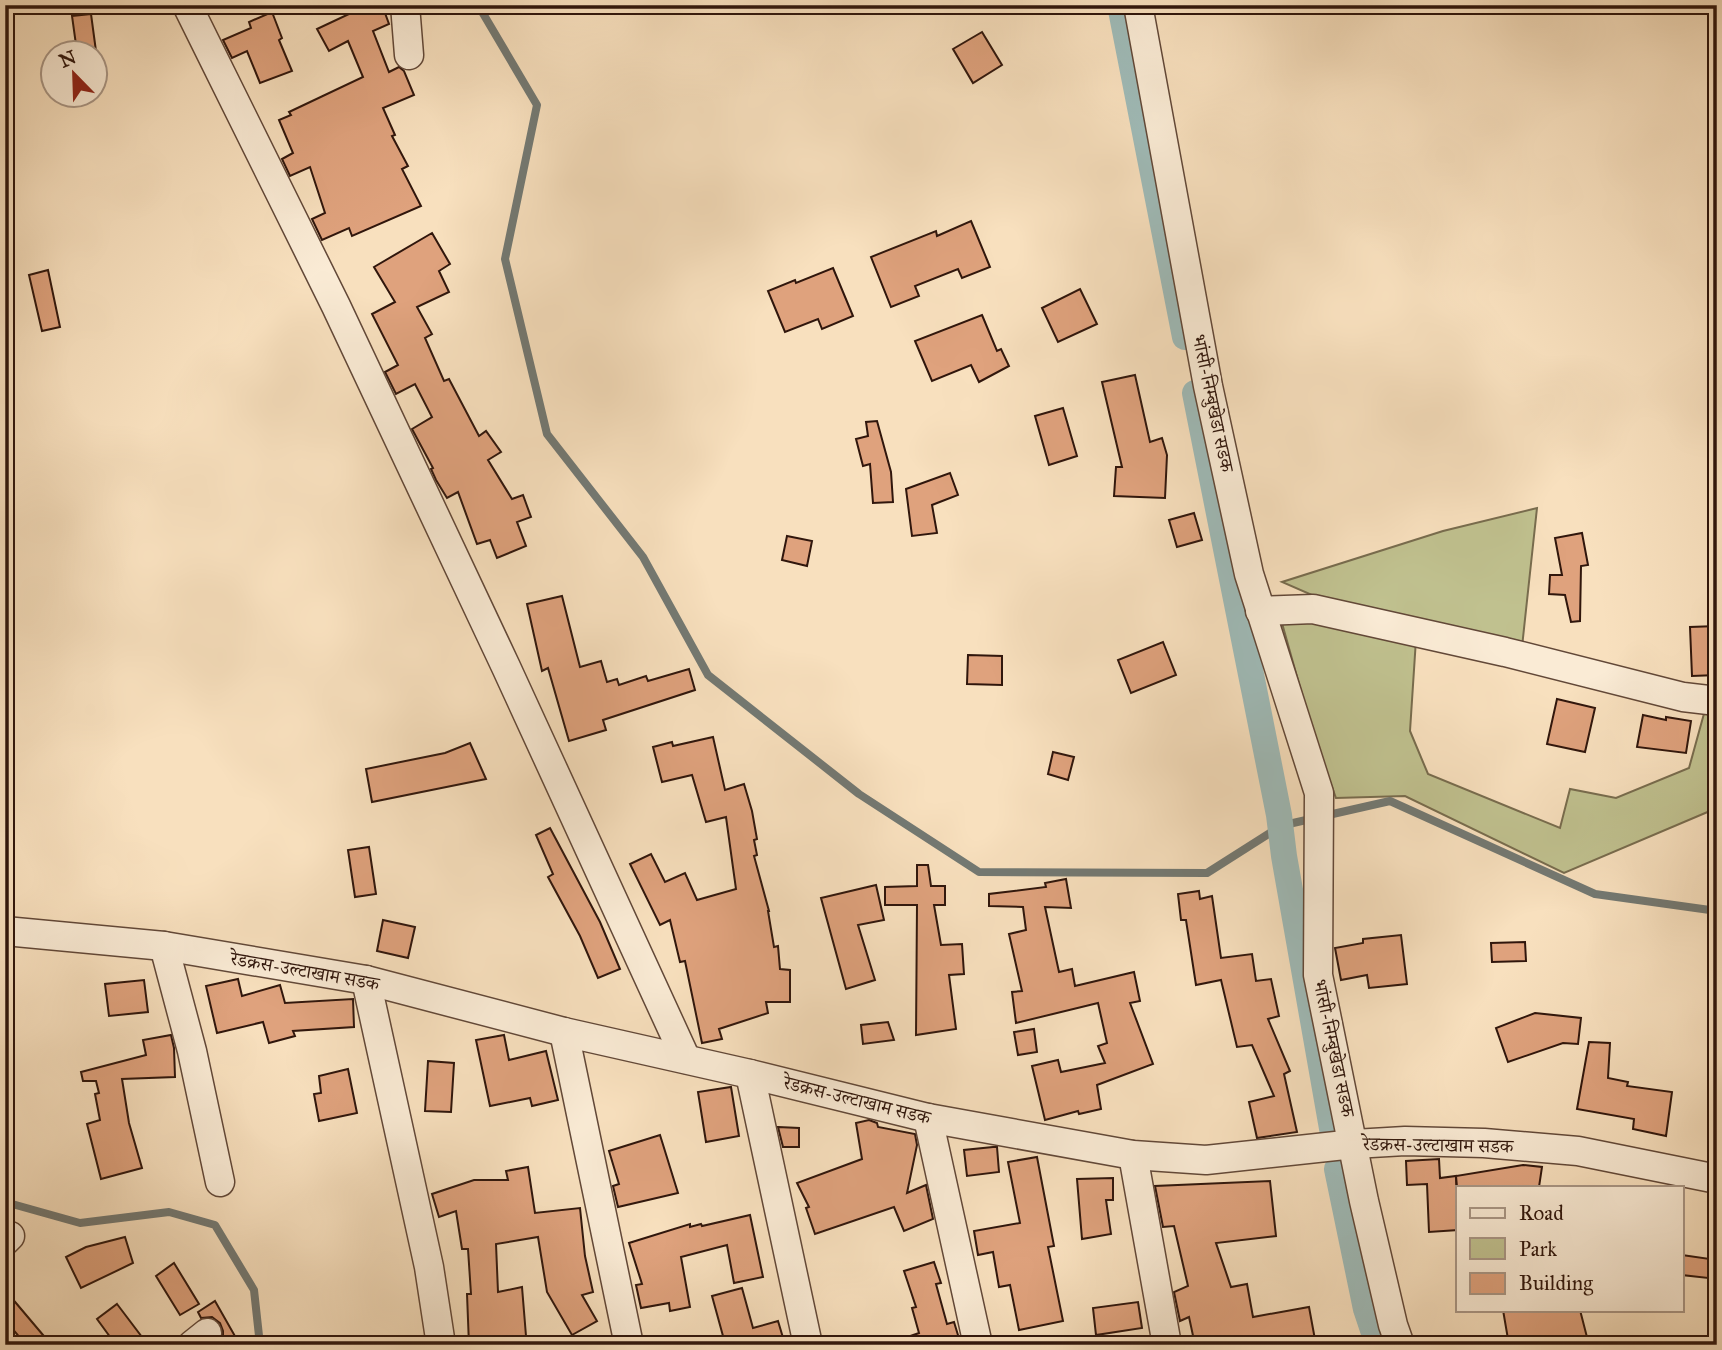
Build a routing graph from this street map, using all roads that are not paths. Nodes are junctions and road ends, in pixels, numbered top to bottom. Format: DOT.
graph roads {
  1 [pos="187,5"];
  2 [pos="405,5"];
  3 [pos="1138,5"];
  4 [pos="410,55"];
  5 [pos="1260,611"];
  6 [pos="1717,701"];
  7 [pos="5,931"];
  8 [pos="164,946"];
  9 [pos="366,980"];
  10 [pos="564,1032"];
  11 [pos="686,1059"];
  12 [pos="750,1074"];
  13 [pos="928,1118"];
  14 [pos="1354,1144"];
  15 [pos="1133,1155"];
  16 [pos="1715,1174"];
  17 [pos="220,1182"];
  18 [pos="441,1345"];
  19 [pos="629,1345"];
  20 [pos="808,1345"];
  21 [pos="978,1345"];
  22 [pos="1167,1345"];
  23 [pos="1400,1345"];
  1 -- 11 [label="street"];
  2 -- 4 [label="street"];
  3 -- 5 [label="street, भांसी-निम्बुखेडा सडक"];
  5 -- 6 [label="street"];
  5 -- 14 [label="street, भांसी-निम्बुखेडा सडक"];
  7 -- 8 [label="street, रेडक्रस-उल्टाखाम सडक"];
  8 -- 9 [label="street, रेडक्रस-उल्टाखाम सडक"];
  8 -- 17 [label="street"];
  9 -- 10 [label="street, रेडक्रस-उल्टाखाम सडक"];
  9 -- 18 [label="street"];
  10 -- 11 [label="street, रेडक्रस-उल्टाखाम सडक"];
  10 -- 19 [label="street"];
  11 -- 12 [label="street, रेडक्रस-उल्टाखाम सडक"];
  12 -- 13 [label="street, रेडक्रस-उल्टाखाम सडक"];
  12 -- 20 [label="street"];
  13 -- 15 [label="street, रेडक्रस-उल्टाखाम सडक"];
  13 -- 21 [label="street"];
  14 -- 15 [label="street, रेडक्रस-उल्टाखाम सडक"];
  14 -- 16 [label="street, रेडक्रस-उल्टाखाम सडक"];
  14 -- 23 [label="street, भांसी-निम्बुखेडा सडक"];
  15 -- 22 [label="street"];
}
